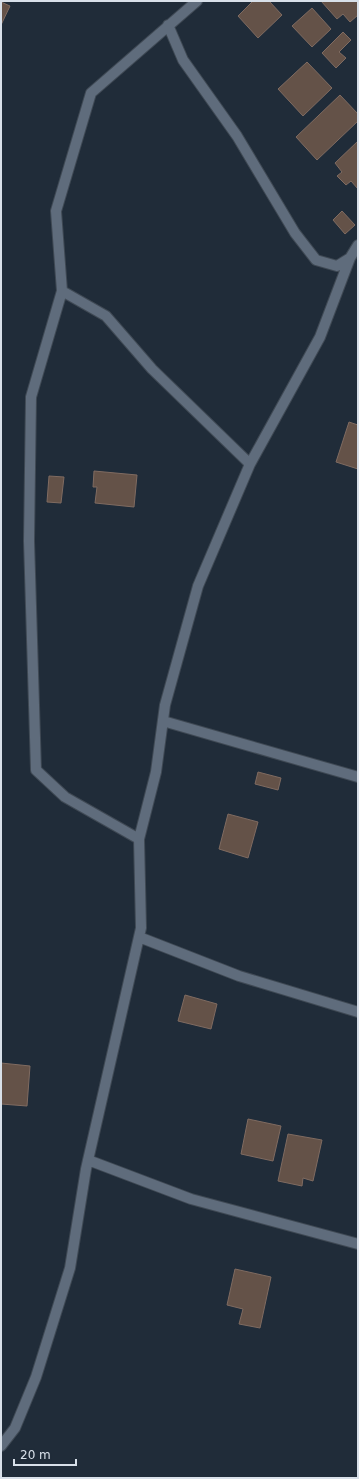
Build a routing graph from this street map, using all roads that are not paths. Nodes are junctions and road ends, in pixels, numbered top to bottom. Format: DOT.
graph roads {
  1 [pos="197,1"];
  2 [pos="168,25"];
  3 [pos="358,245"];
  4 [pos="350,258"];
  5 [pos="62,291"];
  6 [pos="250,464"];
  7 [pos="163,721"];
  8 [pos="358,777"];
  9 [pos="139,839"];
  10 [pos="139,937"];
  11 [pos="358,1012"];
  12 [pos="88,1160"];
  13 [pos="358,1244"];
  14 [pos="1,1446"];
  1 -- 2 [label="street"];
  2 -- 4 [label="street"];
  2 -- 5 [label="street"];
  3 -- 4 [label="street"];
  4 -- 6 [label="street"];
  5 -- 6 [label="street"];
  5 -- 9 [label="street"];
  6 -- 7 [label="street"];
  7 -- 8 [label="street"];
  7 -- 9 [label="street"];
  9 -- 10 [label="street"];
  10 -- 11 [label="street"];
  10 -- 12 [label="street"];
  12 -- 13 [label="street"];
  12 -- 14 [label="street"];
}
